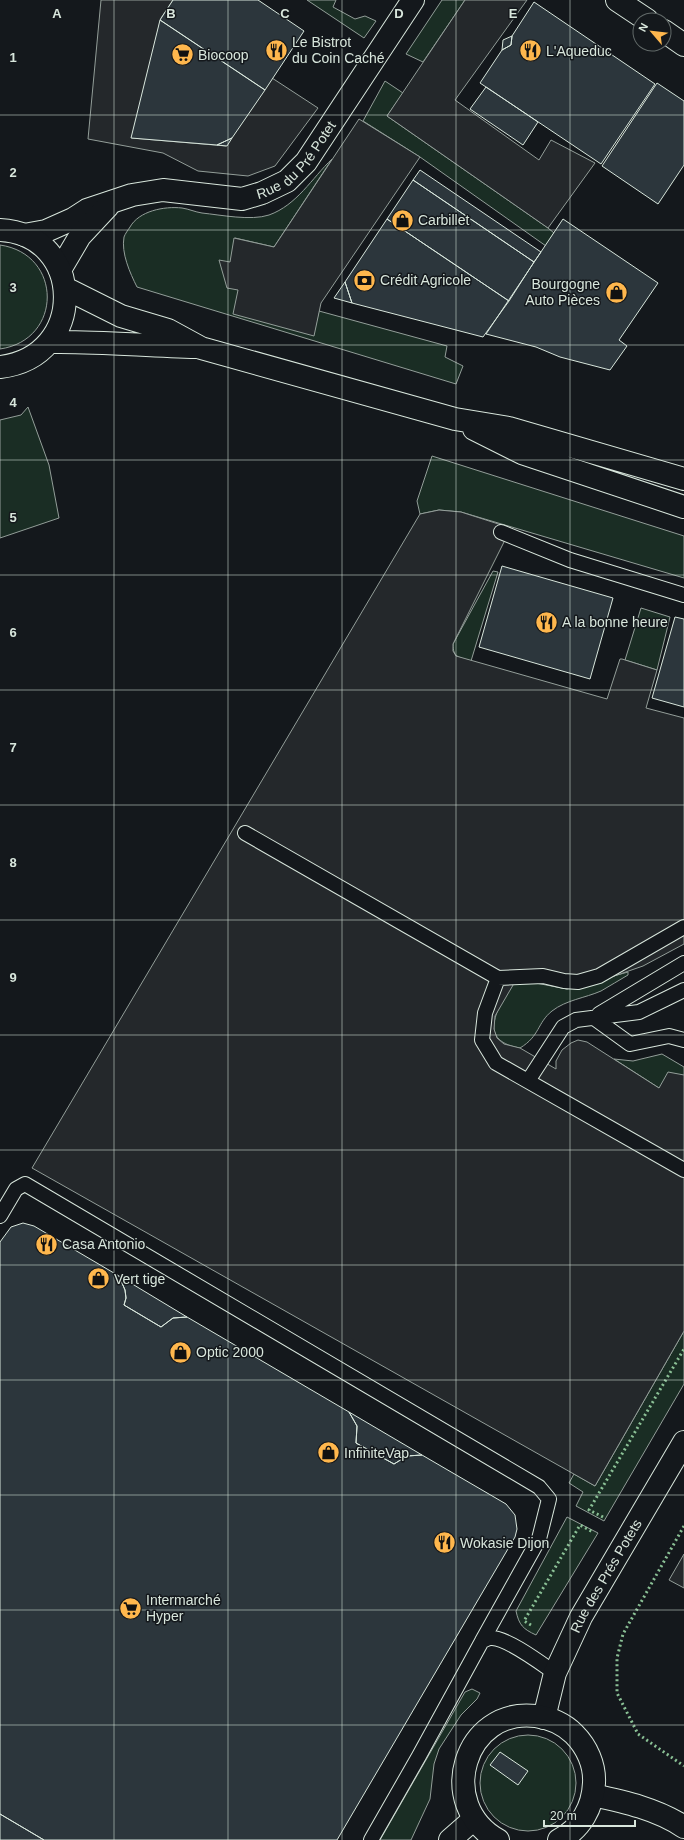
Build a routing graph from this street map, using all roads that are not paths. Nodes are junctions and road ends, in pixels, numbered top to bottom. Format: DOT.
graph roads {
  1 [pos="413,0"];
  2 [pos="617,0"];
  3 [pos="635,12"];
  4 [pos="672,37"];
  5 [pos="684,45"];
  6 [pos="112,200"];
  7 [pos="0,230"];
  8 [pos="24,235"];
  9 [pos="63,279"];
  10 [pos="50,342"];
  11 [pos="201,348"];
  12 [pos="0,367"];
  13 [pos="455,419"];
  14 [pos="684,479"];
  15 [pos="684,507"];
  16 [pos="501,532"];
  17 [pos="684,595"];
  18 [pos="245,833"];
  19 [pos="684,927"];
  20 [pos="684,963"];
  21 [pos="498,978"];
  22 [pos="684,990"];
  23 [pos="594,1018"];
  24 [pos="684,1040"];
  25 [pos="528,1081"];
  26 [pos="684,1170"];
  27 [pos="0,1216"];
  28 [pos="684,1442"];
  29 [pos="482,1641"];
  30 [pos="555,1673"];
  31 [pos="544,1718"];
  32 [pos="593,1795"];
  33 [pos="474,1819"];
  34 [pos="684,1827"];
  35 [pos="371,1840"];
  36 [pos="450,1840"];
  37 [pos="498,1840"];
  38 [pos="559,1840"];
  1 -- 6 [label="street, Rue du Pré Potet"];
  2 -- 3 [label="street"];
  4 -- 5 [label="street"];
  6 -- 8 [label="street, Rue du Pré Potet"];
  6 -- 9 [label="street"];
  7 -- 8 [label="street"];
  8 -- 9 [label="street"];
  9 -- 10 [label="street"];
  9 -- 11 [label="street"];
  10 -- 11 [label="street"];
  10 -- 12 [label="street"];
  11 -- 13 [label="street"];
  13 -- 14 [label="street"];
  13 -- 15 [label="street"];
  16 -- 17 [label="lane"];
  18 -- 21 [label="lane"];
  19 -- 21 [label="lane"];
  20 -- 23 [label="lane"];
  21 -- 25 [label="lane"];
  22 -- 23 [label="lane"];
  23 -- 24 [label="lane"];
  23 -- 25 [label="lane"];
  25 -- 26 [label="lane"];
  27 -- 29 [label="lane"];
  28 -- 30 [label="street, Rue des Prés Potets"];
  29 -- 30 [label="lane"];
  29 -- 35 [label="lane"];
  30 -- 31 [label="street, Rue des Prés Potets"];
  31 -- 32 [label="street"];
  31 -- 33 [label="street"];
  32 -- 34 [label="street"];
  32 -- 38 [label="street"];
  33 -- 36 [label="street"];
  33 -- 37 [label="street"];
}
